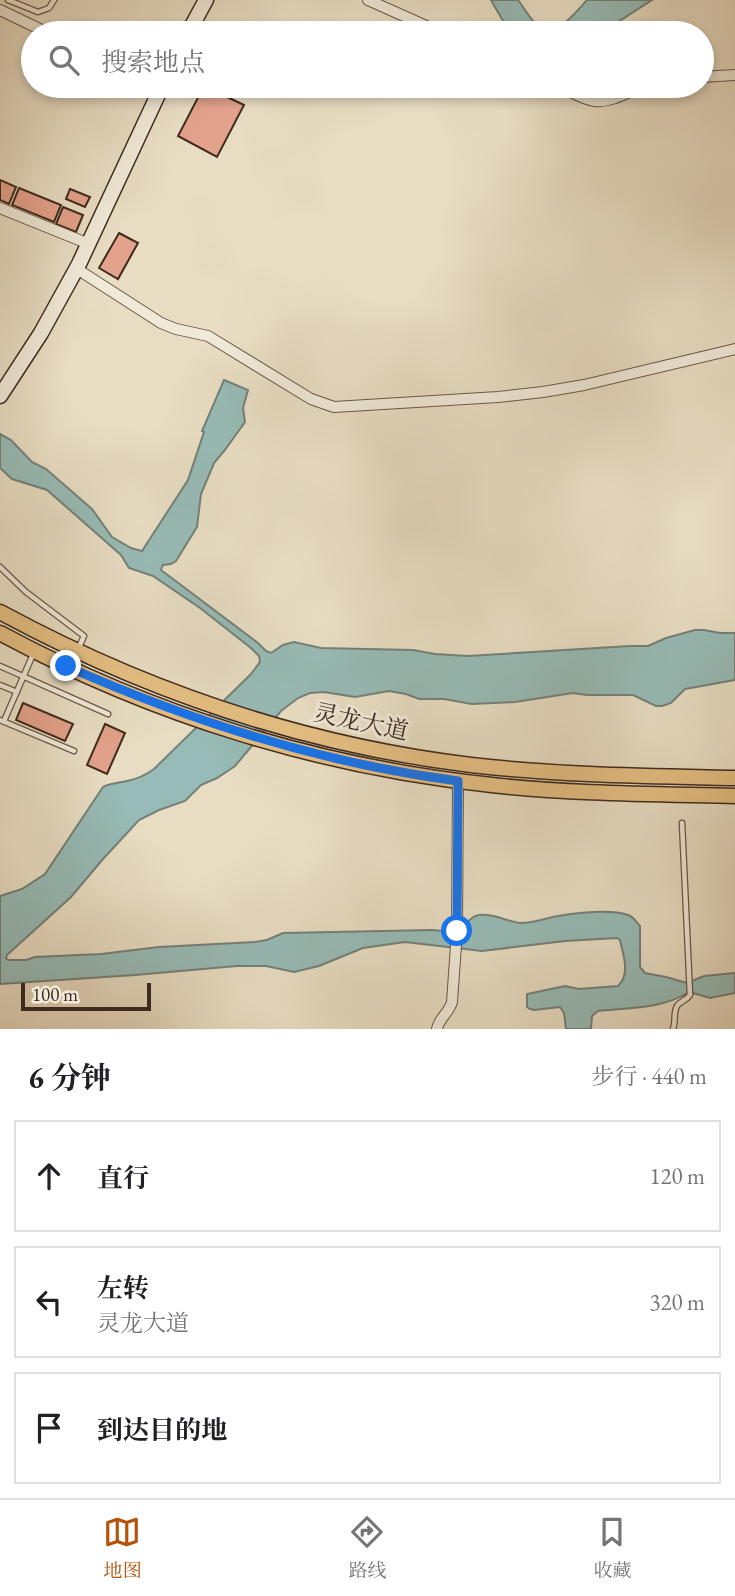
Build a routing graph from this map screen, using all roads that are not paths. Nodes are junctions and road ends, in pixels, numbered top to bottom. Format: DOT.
graph roads {
  1 [pos="8,0"];
  2 [pos="54,0"];
  3 [pos="206,0"];
  4 [pos="368,0"];
  5 [pos="1,10"];
  6 [pos="23,21"];
  7 [pos="195,21"];
  8 [pos="415,21"];
  9 [pos="735,75"];
  10 [pos="714,76"];
  11 [pos="154,98"];
  12 [pos="586,98"];
  13 [pos="613,98"];
  14 [pos="0,208"];
  15 [pos="89,244"];
  16 [pos="76,269"];
  17 [pos="735,349"];
  18 [pos="0,396"];
  19 [pos="0,567"];
  20 [pos="0,612"];
  21 [pos="0,633"];
  22 [pos="34,651"];
  23 [pos="77,651"];
  24 [pos="0,666"];
  25 [pos="24,676"];
  26 [pos="0,685"];
  27 [pos="17,692"];
  28 [pos="108,714"];
  29 [pos="2,720"];
  30 [pos="74,751"];
  31 [pos="735,778"];
  32 [pos="458,781"];
  33 [pos="735,796"];
  34 [pos="682,823"];
  35 [pos="437,1029"];
  36 [pos="673,1029"];
  1 -- 2 [label="lane"];
  1 -- 5 [label="lane"];
  3 -- 7 [label="main road"];
  4 -- 8 [label="street"];
  5 -- 6 [label="street"];
  9 -- 10 [label="street"];
  11 -- 15 [label="main road"];
  12 -- 13 [label="street"];
  14 -- 15 [label="street"];
  15 -- 16 [label="main road"];
  16 -- 17 [label="street"];
  16 -- 18 [label="main road"];
  19 -- 23 [label="lane"];
  20 -- 23 [label="main road, 灵龙大道"];
  21 -- 22 [label="main road, 灵龙大道"];
  22 -- 25 [label="lane"];
  22 -- 32 [label="main road, 灵龙大道"];
  23 -- 31 [label="main road, 灵龙大道"];
  24 -- 25 [label="lane"];
  25 -- 27 [label="lane"];
  25 -- 28 [label="lane"];
  26 -- 27 [label="lane"];
  27 -- 29 [label="lane"];
  29 -- 30 [label="lane"];
  32 -- 33 [label="main road, 灵龙大道"];
  32 -- 35 [label="street"];
  34 -- 36 [label="lane"];
}
